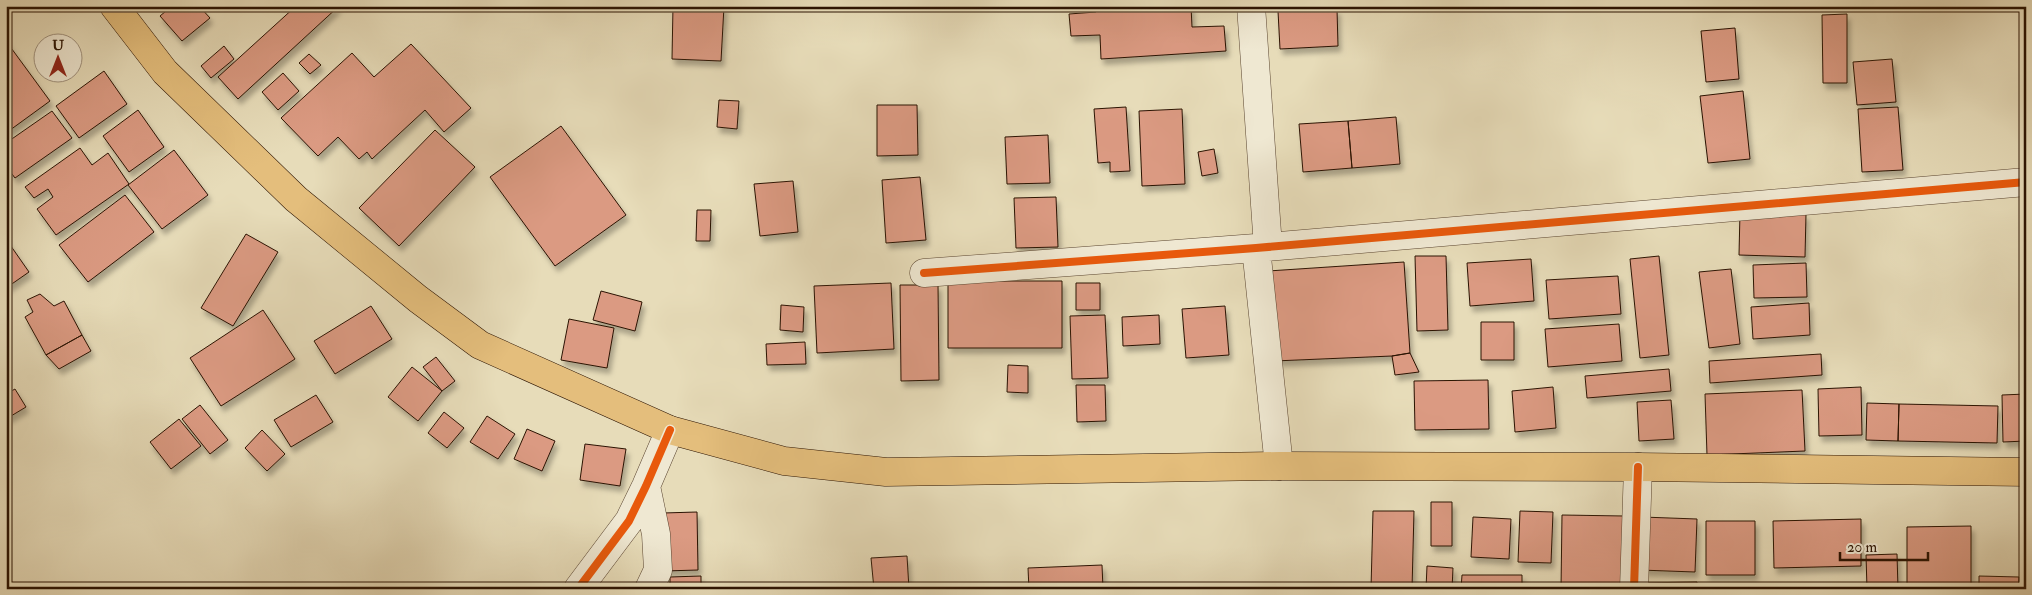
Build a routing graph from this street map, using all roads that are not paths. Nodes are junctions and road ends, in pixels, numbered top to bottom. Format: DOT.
graph roads {
  1 [pos="114,6"];
  2 [pos="1252,6"];
  3 [pos="2026,182"];
  4 [pos="1262,248"];
  5 [pos="924,274"];
  6 [pos="670,430"];
  7 [pos="1279,466"];
  8 [pos="1638,467"];
  9 [pos="2026,472"];
  10 [pos="646,486"];
  11 [pos="578,589"];
  12 [pos="649,589"];
  13 [pos="1634,589"];
  1 -- 6 [label="main road"];
  2 -- 4 [label="street"];
  3 -- 4 [label="street"];
  4 -- 5 [label="street"];
  4 -- 7 [label="street"];
  6 -- 7 [label="main road"];
  6 -- 10 [label="street"];
  7 -- 8 [label="main road"];
  8 -- 9 [label="main road"];
  8 -- 13 [label="street"];
  10 -- 11 [label="street"];
  10 -- 12 [label="street"];
}
